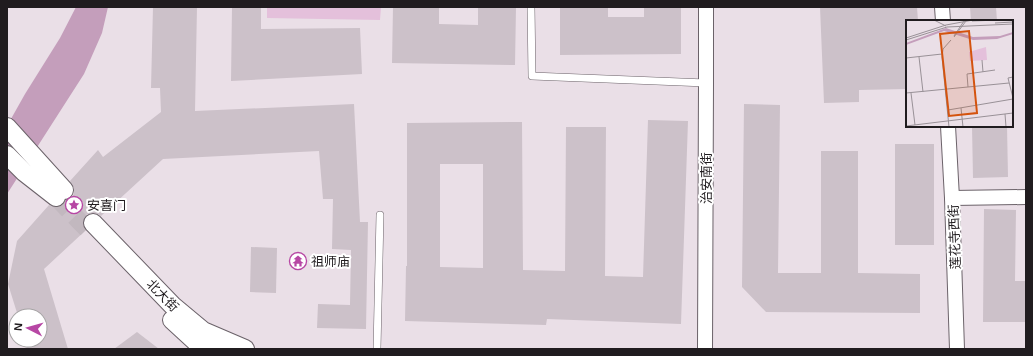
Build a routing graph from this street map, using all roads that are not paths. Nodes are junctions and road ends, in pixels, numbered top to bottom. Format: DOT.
graph roads {
  1 [pos="531,7"];
  2 [pos="706,7"];
  3 [pos="942,7"];
  4 [pos="943,20"];
  5 [pos="706,82"];
  6 [pos="948,127"];
  7 [pos="7,128"];
  8 [pos="7,155"];
  9 [pos="1026,197"];
  10 [pos="952,198"];
  11 [pos="380,215"];
  12 [pos="212,349"];
  13 [pos="245,349"];
  14 [pos="377,349"];
  15 [pos="705,349"];
  16 [pos="957,349"];
  1 -- 5 [label="lane"];
  2 -- 5 [label="street, 治安南街"];
  3 -- 4 [label="street"];
  5 -- 15 [label="street, 治安南街"];
  6 -- 10 [label="street, 莲花寺西街"];
  7 -- 8 [label="street"];
  9 -- 10 [label="street"];
  10 -- 16 [label="street, 莲花寺西街"];
  11 -- 14 [label="lane"];
  12 -- 13 [label="street, 北大街"];
}
